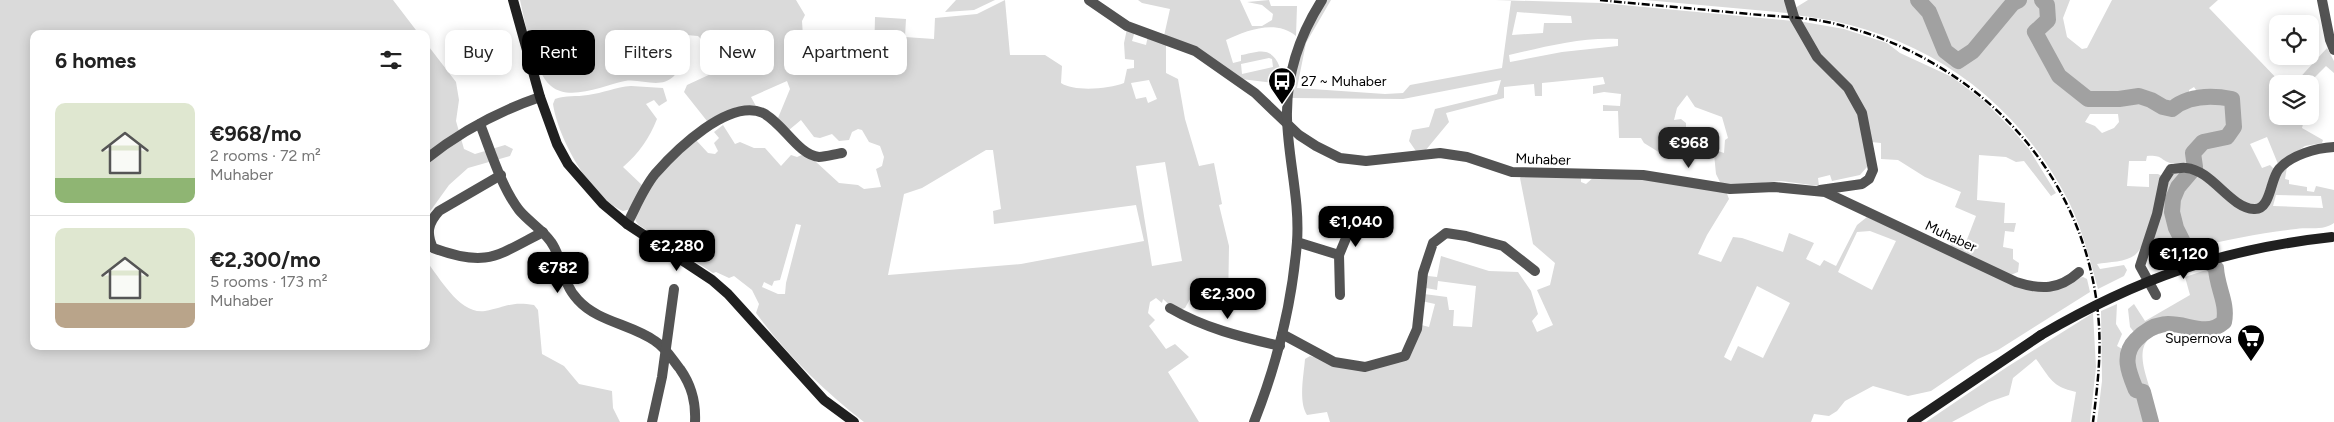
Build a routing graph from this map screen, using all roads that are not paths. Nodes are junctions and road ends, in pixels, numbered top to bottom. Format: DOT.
graph roads {
  1 [pos="513,0"];
  2 [pos="1089,0"];
  3 [pos="1322,0"];
  4 [pos="1790,0"];
  5 [pos="2322,0"];
  6 [pos="2334,50"];
  7 [pos="540,97"];
  8 [pos="1287,122"];
  9 [pos="480,124"];
  10 [pos="2334,147"];
  11 [pos="842,153"];
  12 [pos="430,156"];
  13 [pos="501,175"];
  14 [pos="1811,191"];
  15 [pos="430,224"];
  16 [pos="627,224"];
  17 [pos="1349,231"];
  18 [pos="543,232"];
  19 [pos="2333,237"];
  20 [pos="1297,242"];
  21 [pos="430,243"];
  22 [pos="1339,255"];
  23 [pos="1535,271"];
  24 [pos="2079,272"];
  25 [pos="674,289"];
  26 [pos="1340,295"];
  27 [pos="2156,295"];
  28 [pos="1170,308"];
  29 [pos="1282,334"];
  30 [pos="1280,346"];
  31 [pos="666,350"];
  32 [pos="652,422"];
  33 [pos="695,422"];
  34 [pos="854,422"];
  35 [pos="1254,422"];
  36 [pos="1912,422"];
  1 -- 7 [label="street"];
  2 -- 8 [label="street, Muhaber"];
  3 -- 8 [label="street"];
  4 -- 14 [label="street, Muhaber"];
  5 -- 6 [label="street"];
  7 -- 9 [label="street"];
  7 -- 16 [label="street"];
  8 -- 14 [label="street, Muhaber"];
  8 -- 20 [label="street"];
  9 -- 12 [label="street"];
  9 -- 13 [label="street"];
  10 -- 27 [label="street"];
  11 -- 16 [label="street"];
  13 -- 15 [label="street"];
  13 -- 18 [label="street"];
  14 -- 24 [label="street, Muhaber"];
  16 -- 34 [label="street"];
  17 -- 22 [label="street"];
  18 -- 21 [label="street"];
  18 -- 31 [label="street"];
  19 -- 36 [label="street, bridge"];
  20 -- 22 [label="street"];
  20 -- 29 [label="street"];
  22 -- 26 [label="street"];
  23 -- 29 [label="street"];
  25 -- 31 [label="street"];
  28 -- 30 [label="street"];
  29 -- 30 [label="street"];
  30 -- 35 [label="street"];
  31 -- 32 [label="street"];
  31 -- 33 [label="street"];
}
